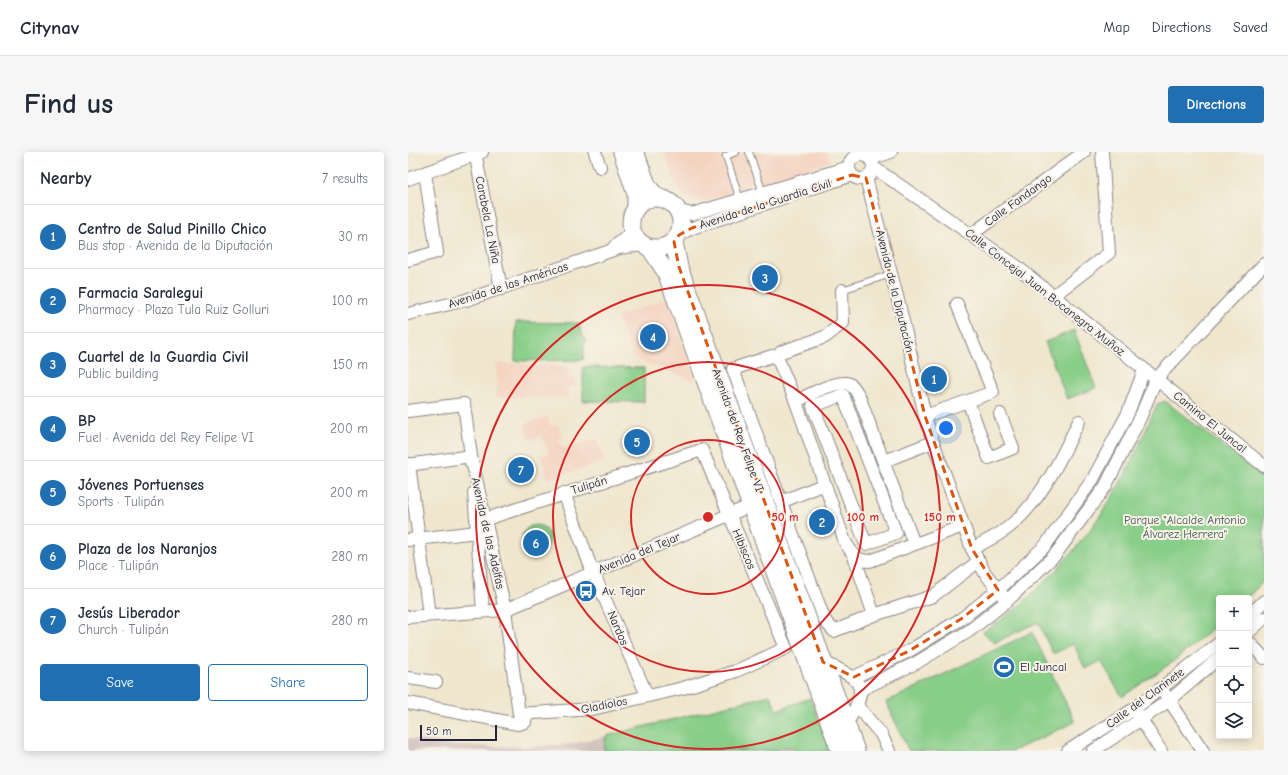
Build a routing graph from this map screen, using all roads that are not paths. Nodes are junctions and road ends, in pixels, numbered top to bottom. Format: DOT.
graph roads {
  1 [pos="595,152"];
  2 [pos="622,152"];
  3 [pos="635,152"];
  4 [pos="736,152"];
  5 [pos="749,152"];
  6 [pos="891,152"];
  7 [pos="1084,152"];
  8 [pos="1102,152"];
  9 [pos="478,153"];
  10 [pos="867,158"];
  11 [pos="850,163"];
  12 [pos="600,167"];
  13 [pos="425,173"];
  14 [pos="866,178"];
  15 [pos="408,179"];
  16 [pos="763,193"];
  17 [pos="658,198"];
  18 [pos="740,200"];
  19 [pos="636,208"];
  20 [pos="679,211"];
  21 [pos="972,234"];
  22 [pos="676,239"];
  23 [pos="641,242"];
  24 [pos="606,252"];
  25 [pos="408,260"];
  26 [pos="1264,264"];
  27 [pos="891,274"];
  28 [pos="501,289"];
  29 [pos="842,290"];
  30 [pos="1053,296"];
  31 [pos="957,304"];
  32 [pos="408,314"];
  33 [pos="778,358"];
  34 [pos="1144,370"];
  35 [pos="1156,379"];
  36 [pos="843,395"];
  37 [pos="968,401"];
  38 [pos="796,402"];
  39 [pos="408,411"];
  40 [pos="1000,414"];
  41 [pos="925,416"];
  42 [pos="1079,421"];
  43 [pos="933,442"];
  44 [pos="702,450"];
  45 [pos="471,456"];
  46 [pos="884,461"];
  47 [pos="409,464"];
  48 [pos="1264,466"];
  49 [pos="825,484"];
  50 [pos="564,493"];
  51 [pos="781,502"];
  52 [pos="752,505"];
  53 [pos="729,514"];
  54 [pos="480,524"];
  55 [pos="963,526"];
  56 [pos="414,540"];
  57 [pos="914,544"];
  58 [pos="972,549"];
  59 [pos="854,556"];
  60 [pos="978,561"];
  61 [pos="594,572"];
  62 [pos="998,590"];
  63 [pos="1007,601"];
  64 [pos="1264,601"];
  65 [pos="505,610"];
  66 [pos="483,611"];
  67 [pos="1252,613"];
  68 [pos="429,615"];
  69 [pos="874,615"];
  70 [pos="408,617"];
  71 [pos="1264,618"];
  72 [pos="1250,631"];
  73 [pos="1216,644"];
  74 [pos="1252,645"];
  75 [pos="786,648"];
  76 [pos="1264,658"];
  77 [pos="1216,661"];
  78 [pos="823,662"];
  79 [pos="854,677"];
  80 [pos="408,678"];
  81 [pos="436,682"];
  82 [pos="1161,688"];
  83 [pos="860,690"];
  84 [pos="647,695"];
  85 [pos="1170,700"];
  86 [pos="408,703"];
  87 [pos="858,707"];
  88 [pos="1134,709"];
  89 [pos="526,714"];
  90 [pos="1142,719"];
  91 [pos="846,724"];
  92 [pos="840,751"];
  93 [pos="856,751"];
  94 [pos="889,751"];
  95 [pos="1068,751"];
  96 [pos="1093,751"];
  97 [pos="1161,751"];
  98 [pos="1203,751"];
  1 -- 12 [label="street"];
  2 -- 19 [label="main road"];
  3 -- 17 [label="main road"];
  4 -- 18 [label="lane"];
  5 -- 16 [label="lane"];
  6 -- 10 [label="street"];
  7 -- 21 [label="street, Calle Fandango"];
  8 -- 30 [label="street"];
  9 -- 13 [label="street"];
  9 -- 28 [label="street, Carabela La Niña"];
  10 -- 11 [label="street"];
  10 -- 14 [label="street"];
  10 -- 21 [label="street, Calle Concejal Juan Bocanegra Muñoz"];
  11 -- 14 [label="street"];
  11 -- 16 [label="street"];
  11 -- 22 [label="street, Avenida de la Guardia Civil"];
  13 -- 15 [label="street"];
  13 -- 25 [label="street"];
  14 -- 27 [label="street, Avenida de la Diputación"];
  16 -- 18 [label="street"];
  17 -- 19 [label="main road"];
  17 -- 20 [label="main road"];
  18 -- 20 [label="street"];
  19 -- 23 [label="main road"];
  20 -- 22 [label="main road"];
  21 -- 30 [label="street, Calle Concejal Juan Bocanegra Muñoz"];
  22 -- 23 [label="main road"];
  22 -- 78 [label="main road, Avenida del Rey Felipe VI"];
  23 -- 24 [label="street, Avenida de las Américas"];
  23 -- 24 [label="street, Avenida de las Américas"];
  23 -- 52 [label="main road, Avenida del Rey Felipe VI"];
  24 -- 28 [label="street, Avenida de las Américas"];
  26 -- 35 [label="street"];
  27 -- 29 [label="lane"];
  27 -- 41 [label="street, Avenida de la Diputación"];
  28 -- 32 [label="street, Avenida de las Américas"];
  29 -- 33 [label="street"];
  30 -- 34 [label="street, Calle Concejal Juan Bocanegra Muñoz"];
  31 -- 37 [label="street"];
  33 -- 38 [label="street"];
  33 -- 51 [label="street"];
  34 -- 35 [label="street, Calle Concejal Juan Bocanegra Muñoz"];
  34 -- 62 [label="street"];
  35 -- 48 [label="street, Camino El Juncal"];
  35 -- 63 [label="street"];
  36 -- 36 [label="street"];
  37 -- 40 [label="street"];
  37 -- 41 [label="street"];
  38 -- 46 [label="street"];
  38 -- 49 [label="street"];
  39 -- 45 [label="street, Avenida de las Adelfas"];
  41 -- 43 [label="street, Avenida de la Diputación"];
  42 -- 58 [label="street"];
  43 -- 46 [label="street"];
  43 -- 55 [label="street, Avenida de la Diputación"];
  44 -- 50 [label="street, Tulipán"];
  44 -- 53 [label="street, Hibiscos"];
  45 -- 47 [label="street"];
  45 -- 54 [label="street, Avenida de las Adelfas"];
  46 -- 57 [label="street"];
  47 -- 56 [label="street"];
  49 -- 51 [label="street"];
  49 -- 59 [label="street"];
  50 -- 54 [label="street, Tulipán"];
  50 -- 61 [label="street, Nardos"];
  51 -- 69 [label="street"];
  52 -- 53 [label="street, Avenida del Tejar"];
  52 -- 92 [label="main road, Avenida del Rey Felipe VI"];
  53 -- 61 [label="street, Avenida del Tejar"];
  53 -- 75 [label="street, Hibiscos"];
  54 -- 56 [label="street, Tulipán"];
  54 -- 65 [label="street, Avenida de las Adelfas"];
  54 -- 66 [label="street, Avenida de las Adelfas"];
  55 -- 57 [label="street"];
  55 -- 58 [label="street, Avenida de la Diputación"];
  56 -- 68 [label="street"];
  57 -- 59 [label="street"];
  58 -- 60 [label="street, Avenida de la Diputación"];
  59 -- 69 [label="street"];
  60 -- 62 [label="street, Avenida de la Diputación"];
  60 -- 69 [label="street"];
  61 -- 65 [label="street, Avenida del Tejar"];
  61 -- 84 [label="street, Nardos"];
  62 -- 63 [label="street, Avenida de la Diputación"];
  62 -- 79 [label="street"];
  63 -- 83 [label="street"];
  64 -- 67 [label="street"];
  65 -- 66 [label="street, Avenida del Tejar"];
  65 -- 89 [label="street"];
  66 -- 68 [label="street, Avenida del Tejar"];
  68 -- 70 [label="street, Avenida del Tejar"];
  71 -- 72 [label="street"];
  73 -- 82 [label="street, Calle del Clarinete"];
  74 -- 76 [label="street"];
  75 -- 84 [label="street, Gladiolos"];
  77 -- 85 [label="street, Calle del Clarinete"];
  78 -- 79 [label="street"];
  78 -- 91 [label="main road, Avenida del Rey Felipe VI"];
  79 -- 83 [label="street"];
  80 -- 81 [label="street"];
  82 -- 85 [label="street"];
  82 -- 88 [label="street, Calle del Clarinete"];
  83 -- 87 [label="street"];
  84 -- 89 [label="street, Gladiolos"];
  85 -- 90 [label="street, Calle del Clarinete"];
  85 -- 98 [label="street"];
  86 -- 89 [label="street"];
  87 -- 91 [label="street"];
  87 -- 94 [label="street"];
  88 -- 90 [label="street"];
  88 -- 95 [label="street, Calle del Clarinete"];
  90 -- 96 [label="street, Calle del Clarinete"];
  90 -- 97 [label="street"];
  91 -- 93 [label="main road, Avenida del Rey Felipe VI"];
}
